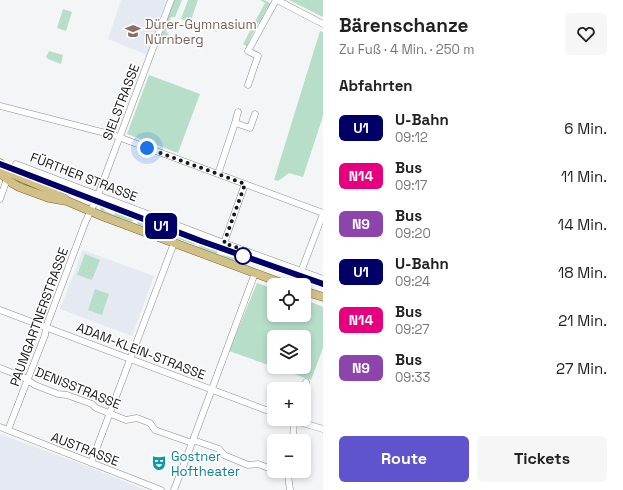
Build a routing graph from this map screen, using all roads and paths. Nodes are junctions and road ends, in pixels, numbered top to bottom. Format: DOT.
graph roads {
  1 [pos="171,0"];
  2 [pos="276,0"];
  3 [pos="323,24"];
  4 [pos="248,85"];
  5 [pos="0,106"];
  6 [pos="238,112"];
  7 [pos="255,114"];
  8 [pos="236,123"];
  9 [pos="119,137"];
  10 [pos="0,163"];
  11 [pos="16,164"];
  12 [pos="10,171"];
  13 [pos="0,172"];
  14 [pos="218,174"];
  15 [pos="7,179"];
  16 [pos="245,184"];
  17 [pos="98,195"];
  18 [pos="0,199"];
  19 [pos="67,201"];
  20 [pos="91,211"];
  21 [pos="323,213"];
  22 [pos="174,243"];
  23 [pos="224,243"];
  24 [pos="301,271"];
  25 [pos="255,273"];
  26 [pos="268,278"];
  27 [pos="298,278"];
  28 [pos="323,279"];
  29 [pos="311,293"];
  30 [pos="323,297"];
  31 [pos="0,310"];
  32 [pos="46,327"];
  33 [pos="129,359"];
  34 [pos="0,368"];
  35 [pos="28,380"];
  36 [pos="212,390"];
  37 [pos="267,410"];
  38 [pos="109,413"];
  39 [pos="311,426"];
  40 [pos="0,427"];
  41 [pos="323,429"];
  42 [pos="8,430"];
  43 [pos="192,441"];
  44 [pos="91,463"];
  45 [pos="267,467"];
  46 [pos="289,478"];
  47 [pos="161,490"];
  48 [pos="174,490"];
  49 [pos="290,490"];
  1 -- 9 [label="street, SIELSTRASSE"];
  2 -- 3 [label="street"];
  2 -- 4 [label="street"];
  5 -- 9 [label="street"];
  6 -- 8 [label="street"];
  7 -- 8 [label="street"];
  8 -- 14 [label="street"];
  9 -- 14 [label="street"];
  9 -- 17 [label="street, SIELSTRASSE"];
  10 -- 12 [label="main road, FÜRTHER STRASSE"];
  11 -- 17 [label="street, FÜRTHER STRASSE"];
  12 -- 15 [label="street"];
  12 -- 19 [label="main road, FÜRTHER STRASSE"];
  13 -- 15 [label="main road, FÜRTHER STRASSE"];
  14 -- 16 [label="street"];
  15 -- 18 [label="street"];
  15 -- 19 [label="main road, FÜRTHER STRASSE"];
  16 -- 21 [label="street"];
  16 -- 23 [label="street"];
  17 -- 20 [label="street, SIELSTRASSE"];
  17 -- 23 [label="street, FÜRTHER STRASSE"];
  19 -- 20 [label="main road, FÜRTHER STRASSE"];
  20 -- 22 [label="main road, FÜRTHER STRASSE"];
  20 -- 32 [label="street, PAUMGARTNERSTRASSE"];
  21 -- 24 [label="street"];
  22 -- 25 [label="main road, FÜRTHER STRASSE"];
  22 -- 33 [label="street"];
  23 -- 24 [label="street, FÜRTHER STRASSE"];
  24 -- 27 [label="street"];
  24 -- 28 [label="street, FÜRTHER STRASSE"];
  25 -- 26 [label="main road, FÜRTHER STRASSE"];
  25 -- 36 [label="street"];
  29 -- 30 [label="main road"];
  31 -- 32 [label="street, ADAM-KLEIN-STRASSE"];
  32 -- 33 [label="street, ADAM-KLEIN-STRASSE"];
  32 -- 35 [label="street, PAUMGARTNERSTRASSE"];
  33 -- 36 [label="street, ADAM-KLEIN-STRASSE"];
  33 -- 38 [label="street"];
  34 -- 35 [label="street, DENISSTRASSE"];
  35 -- 38 [label="street, DENISSTRASSE"];
  35 -- 42 [label="street, PAUMGARTNERSTRASSE"];
  36 -- 37 [label="street, ADAM-KLEIN-STRASSE"];
  36 -- 43 [label="street"];
  38 -- 43 [label="street, DENISSTRASSE"];
  38 -- 44 [label="street"];
  39 -- 41 [label="street"];
  40 -- 42 [label="street, AUSTRASSE"];
  42 -- 44 [label="street, AUSTRASSE"];
  43 -- 45 [label="street, DENISSTRASSE"];
  43 -- 48 [label="street"];
  44 -- 47 [label="street, AUSTRASSE"];
  46 -- 49 [label="street"];
}
